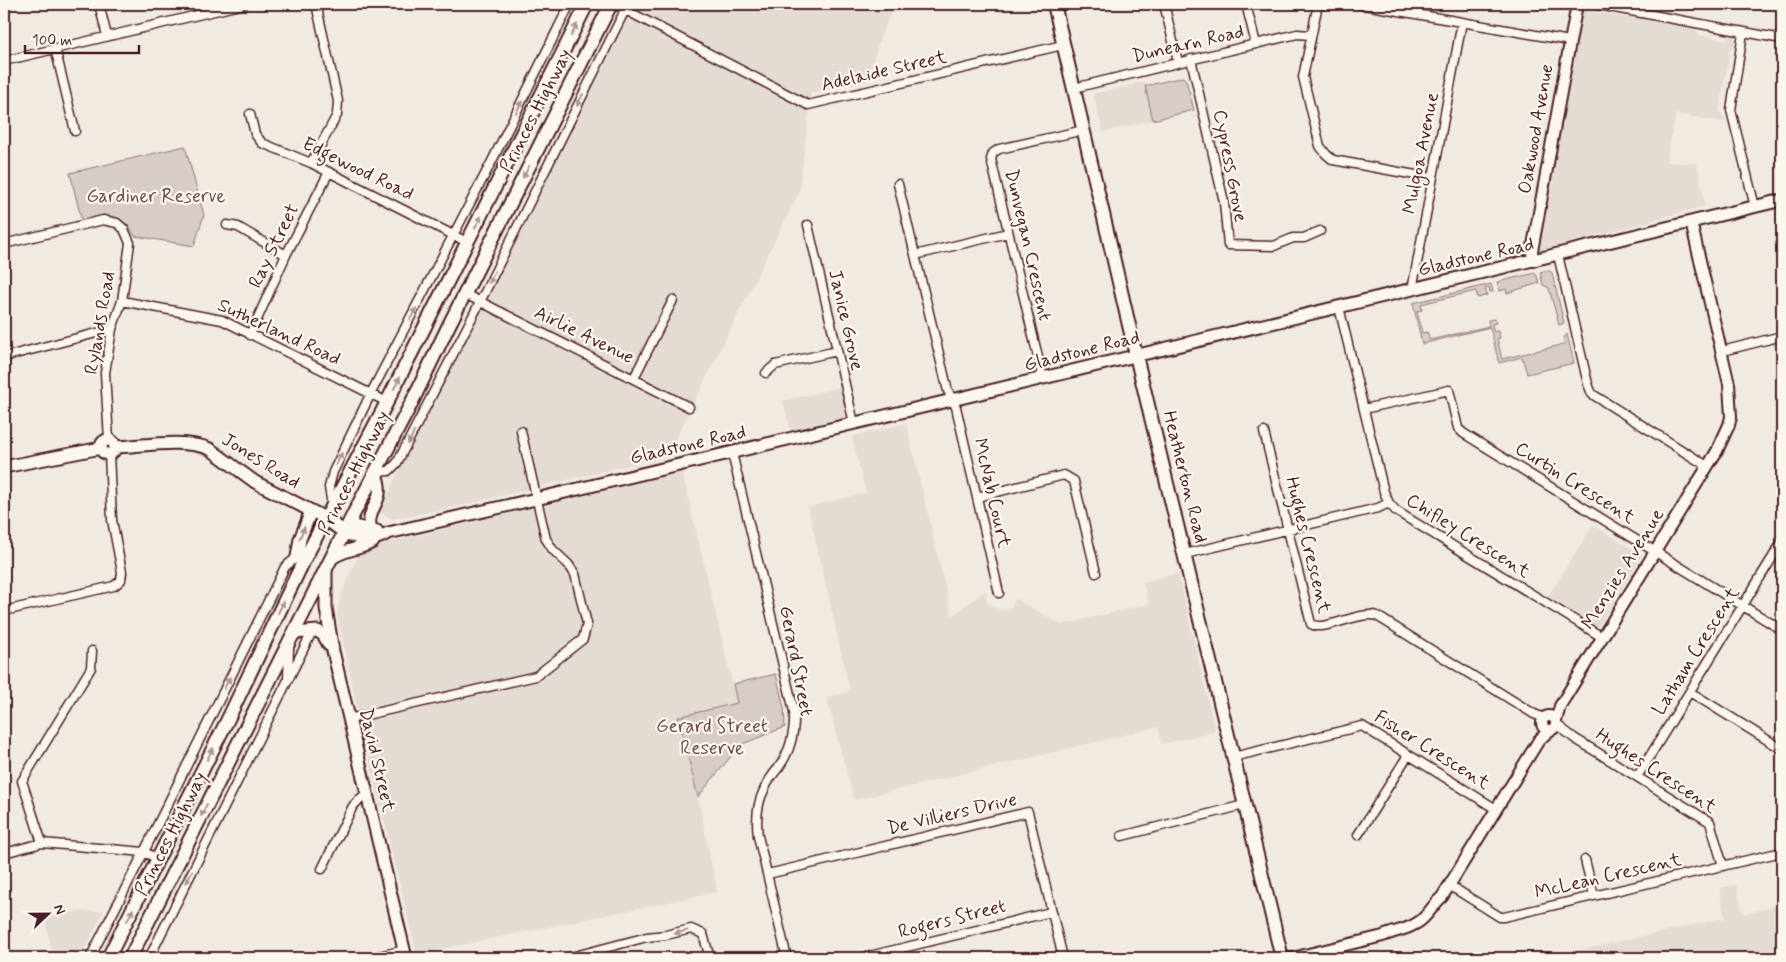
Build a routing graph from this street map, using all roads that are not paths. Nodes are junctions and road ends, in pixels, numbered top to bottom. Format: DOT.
graph roads {
  1 [pos="100,4"];
  2 [pos="244,4"];
  3 [pos="316,4"];
  4 [pos="570,4"];
  5 [pos="587,4"];
  6 [pos="613,4"];
  7 [pos="1054,4"];
  8 [pos="1164,4"];
  9 [pos="1246,4"];
  10 [pos="1318,4"];
  11 [pos="1359,4"];
  12 [pos="1577,4"];
  13 [pos="1593,4"];
  14 [pos="626,7"];
  15 [pos="1462,22"];
  16 [pos="1782,28"];
  17 [pos="1743,33"];
  18 [pos="1311,35"];
  19 [pos="107,36"];
  20 [pos="1781,39"];
  21 [pos="1570,41"];
  22 [pos="1256,44"];
  23 [pos="1063,45"];
  24 [pos="55,48"];
  25 [pos="1191,59"];
  26 [pos="4,61"];
  27 [pos="1178,62"];
  28 [pos="1074,88"];
  29 [pos="250,114"];
  30 [pos="1084,130"];
  31 [pos="75,131"];
  32 [pos="492,161"];
  33 [pos="311,163"];
  34 [pos="329,172"];
  35 [pos="1432,178"];
  36 [pos="499,179"];
  37 [pos="898,184"];
  38 [pos="1782,200"];
  39 [pos="1755,207"];
  40 [pos="1691,222"];
  41 [pos="227,225"];
  42 [pos="808,225"];
  43 [pos="1320,231"];
  44 [pos="1008,233"];
  45 [pos="454,235"];
  46 [pos="467,242"];
  47 [pos="4,244"];
  48 [pos="286,255"];
  49 [pos="915,255"];
  50 [pos="1558,255"];
  51 [pos="1534,261"];
  52 [pos="1412,290"];
  53 [pos="465,294"];
  54 [pos="673,300"];
  55 [pos="122,301"];
  56 [pos="480,302"];
  57 [pos="1339,307"];
  58 [pos="112,329"];
  59 [pos="250,335"];
  60 [pos="1782,336"];
  61 [pos="837,351"];
  62 [pos="1722,351"];
  63 [pos="1136,356"];
  64 [pos="4,357"];
  65 [pos="766,373"];
  66 [pos="634,378"];
  67 [pos="1043,378"];
  68 [pos="371,393"];
  69 [pos="952,400"];
  70 [pos="387,402"];
  71 [pos="689,407"];
  72 [pos="1364,409"];
  73 [pos="854,423"];
  74 [pos="521,431"];
  75 [pos="1264,432"];
  76 [pos="109,447"];
  77 [pos="732,453"];
  78 [pos="1707,466"];
  79 [pos="4,467"];
  80 [pos="375,472"];
  81 [pos="977,497"];
  82 [pos="536,499"];
  83 [pos="1388,503"];
  84 [pos="332,505"];
  85 [pos="309,511"];
  86 [pos="325,518"];
  87 [pos="346,529"];
  88 [pos="1287,530"];
  89 [pos="379,534"];
  90 [pos="1782,542"];
  91 [pos="1655,552"];
  92 [pos="1185,554"];
  93 [pos="300,558"];
  94 [pos="329,563"];
  95 [pos="1096,573"];
  96 [pos="1000,593"];
  97 [pos="1743,606"];
  98 [pos="4,611"];
  99 [pos="313,630"];
  100 [pos="1782,630"];
  101 [pos="1602,637"];
  102 [pos="292,638"];
  103 [pos="92,651"];
  104 [pos="333,651"];
  105 [pos="288,680"];
  106 [pos="1690,692"];
  107 [pos="218,701"];
  108 [pos="228,719"];
  109 [pos="349,719"];
  110 [pos="1549,723"];
  111 [pos="1782,749"];
  112 [pos="1408,755"];
  113 [pos="1233,757"];
  114 [pos="1637,777"];
  115 [pos="368,796"];
  116 [pos="1244,805"];
  117 [pos="1496,808"];
  118 [pos="1358,835"];
  119 [pos="1122,836"];
  120 [pos="42,842"];
  121 [pos="144,852"];
  122 [pos="1782,852"];
  123 [pos="4,853"];
  124 [pos="158,859"];
  125 [pos="1585,860"];
  126 [pos="1723,866"];
  127 [pos="322,868"];
  128 [pos="768,874"];
  129 [pos="1449,885"];
  130 [pos="1594,896"];
  131 [pos="1051,912"];
  132 [pos="105,931"];
  133 [pos="406,954"];
  134 [pos="590,955"];
  135 [pos="91,956"];
  136 [pos="108,957"];
  137 [pos="130,958"];
  138 [pos="149,958"];
  139 [pos="370,958"];
  140 [pos="567,958"];
  141 [pos="710,958"];
  142 [pos="787,958"];
  143 [pos="861,958"];
  144 [pos="1063,958"];
  145 [pos="1282,958"];
  146 [pos="1292,958"];
  1 -- 19 [label="street"];
  2 -- 19 [label="street"];
  3 -- 33 [label="street"];
  32 -- 4 [label="street, Princes Highway, one-way"];
  36 -- 5 [label="main road, Princes Highway, one-way"];
  6 -- 14 [label="street, Adelaide Street"];
  6 -- 53 [label="main road, Princes Highway, one-way"];
  7 -- 23 [label="main road, Heatherton Road"];
  8 -- 27 [label="street"];
  9 -- 22 [label="street"];
  10 -- 18 [label="street"];
  11 -- 15 [label="street"];
  12 -- 21 [label="street, Oakwood Avenue"];
  13 -- 17 [label="street"];
  14 -- 23 [label="street, Adelaide Street"];
  14 -- 56 [label="street, one-way"];
  15 -- 21 [label="street"];
  15 -- 35 [label="street, Mulgoa Avenue"];
  16 -- 20 [label="street"];
  17 -- 20 [label="street"];
  17 -- 39 [label="street"];
  18 -- 22 [label="street, Dunearn Road"];
  18 -- 35 [label="street"];
  19 -- 24 [label="street"];
  21 -- 51 [label="street, Oakwood Avenue"];
  22 -- 25 [label="street, Dunearn Road"];
  23 -- 28 [label="main road, Heatherton Road"];
  24 -- 26 [label="street"];
  24 -- 31 [label="street"];
  25 -- 27 [label="street, Dunearn Road"];
  25 -- 43 [label="street, Cypress Grove"];
  27 -- 28 [label="street, Dunearn Road"];
  28 -- 30 [label="main road, Heatherton Road"];
  29 -- 33 [label="street, Edgewood Road"];
  30 -- 44 [label="street, Dunvegan Crescent"];
  30 -- 63 [label="main road, Heatherton Road"];
  32 -- 36 [label="street"];
  32 -- 45 [label="street, Princes Highway"];
  33 -- 34 [label="street, Edgewood Road"];
  34 -- 45 [label="street, Edgewood Road"];
  34 -- 48 [label="street, Ray Street"];
  35 -- 52 [label="street, Mulgoa Avenue"];
  46 -- 36 [label="main road, Princes Highway, one-way"];
  37 -- 49 [label="street, McNab Court"];
  38 -- 39 [label="main road, Gladstone Road"];
  39 -- 40 [label="main road, Gladstone Road"];
  40 -- 50 [label="main road, Gladstone Road"];
  40 -- 62 [label="street, Menzies Avenue"];
  41 -- 48 [label="street"];
  42 -- 61 [label="street, Janice Grove"];
  44 -- 49 [label="street"];
  44 -- 67 [label="street, Dunvegan Crescent"];
  45 -- 46 [label="street, Edgewood Road"];
  68 -- 45 [label="street, Princes Highway, one-way"];
  70 -- 46 [label="main road, Princes Highway, one-way"];
  47 -- 55 [label="street, Rylands Road"];
  48 -- 59 [label="street, Ray Street"];
  49 -- 69 [label="street, McNab Court"];
  50 -- 51 [label="main road, Gladstone Road"];
  50 -- 78 [label="street"];
  51 -- 52 [label="main road, Gladstone Road"];
  52 -- 57 [label="main road, Gladstone Road"];
  53 -- 56 [label="street, Airlie Avenue"];
  53 -- 80 [label="main road, Princes Highway"];
  54 -- 66 [label="street"];
  55 -- 58 [label="street, Rylands Road"];
  55 -- 59 [label="street, Sutherland Road"];
  56 -- 66 [label="street, Airlie Avenue"];
  56 -- 80 [label="street, one-way"];
  57 -- 63 [label="main road, Gladstone Road"];
  57 -- 72 [label="street, Chifley Crescent"];
  58 -- 64 [label="street"];
  58 -- 76 [label="street, Rylands Road"];
  59 -- 68 [label="street, Sutherland Road"];
  60 -- 62 [label="street"];
  61 -- 65 [label="street"];
  61 -- 73 [label="street, Janice Grove"];
  62 -- 78 [label="street, Menzies Avenue"];
  63 -- 67 [label="main road, Gladstone Road"];
  63 -- 92 [label="main road, Heatherton Road"];
  66 -- 71 [label="street, Airlie Avenue"];
  67 -- 69 [label="main road, Gladstone Road"];
  68 -- 70 [label="street, Sutherland Road"];
  84 -- 68 [label="street, Princes Highway, one-way"];
  69 -- 73 [label="main road, Gladstone Road"];
  69 -- 81 [label="street, McNab Court"];
  70 -- 84 [label="main road, Princes Highway"];
  72 -- 83 [label="street, Chifley Crescent"];
  72 -- 91 [label="street, Curtin Crescent"];
  73 -- 77 [label="main road, Gladstone Road"];
  74 -- 82 [label="street"];
  75 -- 88 [label="street, Hughes Crescent"];
  76 -- 79 [label="main road, Jones Road"];
  76 -- 85 [label="main road, Jones Road"];
  76 -- 98 [label="street, Rylands Road"];
  77 -- 82 [label="main road, Gladstone Road"];
  77 -- 128 [label="street, Gerard Street"];
  78 -- 91 [label="street, Menzies Avenue"];
  80 -- 87 [label="main road, Princes Highway"];
  80 -- 89 [label="main road"];
  81 -- 95 [label="street"];
  81 -- 96 [label="street, McNab Court"];
  82 -- 89 [label="main road, Gladstone Road"];
  82 -- 109 [label="street"];
  83 -- 88 [label="street"];
  83 -- 101 [label="street, Chifley Crescent"];
  84 -- 86 [label="main road, Princes Highway"];
  85 -- 86 [label="main road, Jones Road"];
  93 -- 85 [label="main road, one-way"];
  86 -- 87 [label="main road"];
  86 -- 93 [label="main road, Princes Highway"];
  87 -- 89 [label="main road, Gladstone Road"];
  87 -- 94 [label="main road, Princes Highway"];
  88 -- 92 [label="street"];
  88 -- 110 [label="street, Hughes Crescent"];
  89 -- 94 [label="main road"];
  90 -- 97 [label="street, Latham Crescent"];
  91 -- 97 [label="street, Curtin Crescent"];
  91 -- 101 [label="street, Menzies Avenue"];
  92 -- 113 [label="main road, Heatherton Road"];
  107 -- 93 [label="street, one-way"];
  108 -- 93 [label="main road, Princes Highway, one-way"];
  94 -- 102 [label="main road, Princes Highway"];
  94 -- 104 [label="main road, David Street"];
  97 -- 100 [label="street, Curtin Crescent"];
  97 -- 106 [label="street, Latham Crescent"];
  99 -- 102 [label="main road"];
  99 -- 104 [label="main road"];
  99 -- 105 [label="street"];
  101 -- 110 [label="street, Menzies Avenue"];
  102 -- 105 [label="street"];
  102 -- 137 [label="main road, Princes Highway, one-way"];
  103 -- 120 [label="street"];
  104 -- 109 [label="main road, David Street"];
  105 -- 138 [label="street, one-way"];
  106 -- 111 [label="street"];
  106 -- 114 [label="street, Latham Crescent"];
  107 -- 108 [label="street"];
  107 -- 121 [label="street"];
  124 -- 108 [label="main road, Princes Highway, one-way"];
  109 -- 115 [label="main road, David Street"];
  110 -- 114 [label="street, Hughes Crescent"];
  110 -- 117 [label="street, Menzies Avenue"];
  112 -- 113 [label="street, Fisher Crescent"];
  112 -- 117 [label="street, Fisher Crescent"];
  112 -- 118 [label="street"];
  113 -- 116 [label="main road, Heatherton Road"];
  114 -- 126 [label="street, Hughes Crescent"];
  115 -- 127 [label="street"];
  115 -- 133 [label="main road, David Street"];
  116 -- 119 [label="street"];
  116 -- 145 [label="main road, Heatherton Road"];
  117 -- 129 [label="street, Menzies Avenue"];
  120 -- 121 [label="street"];
  120 -- 123 [label="street"];
  121 -- 124 [label="street"];
  121 -- 132 [label="street"];
  122 -- 126 [label="street, McLean Crescent"];
  136 -- 124 [label="main road, Princes Highway, one-way"];
  125 -- 130 [label="street"];
  126 -- 130 [label="street, McLean Crescent"];
  128 -- 131 [label="street, De Villiers Drive"];
  128 -- 142 [label="street, Gerard Street"];
  129 -- 130 [label="street, McLean Crescent"];
  129 -- 146 [label="street, Menzies Avenue"];
  131 -- 143 [label="street, Rogers Street"];
  131 -- 144 [label="street, De Villiers Drive"];
  132 -- 135 [label="street"];
  132 -- 136 [label="street"];
  133 -- 139 [label="street"];
  134 -- 140 [label="street"];
  141 -- 134 [label="street, one-way"];
}
